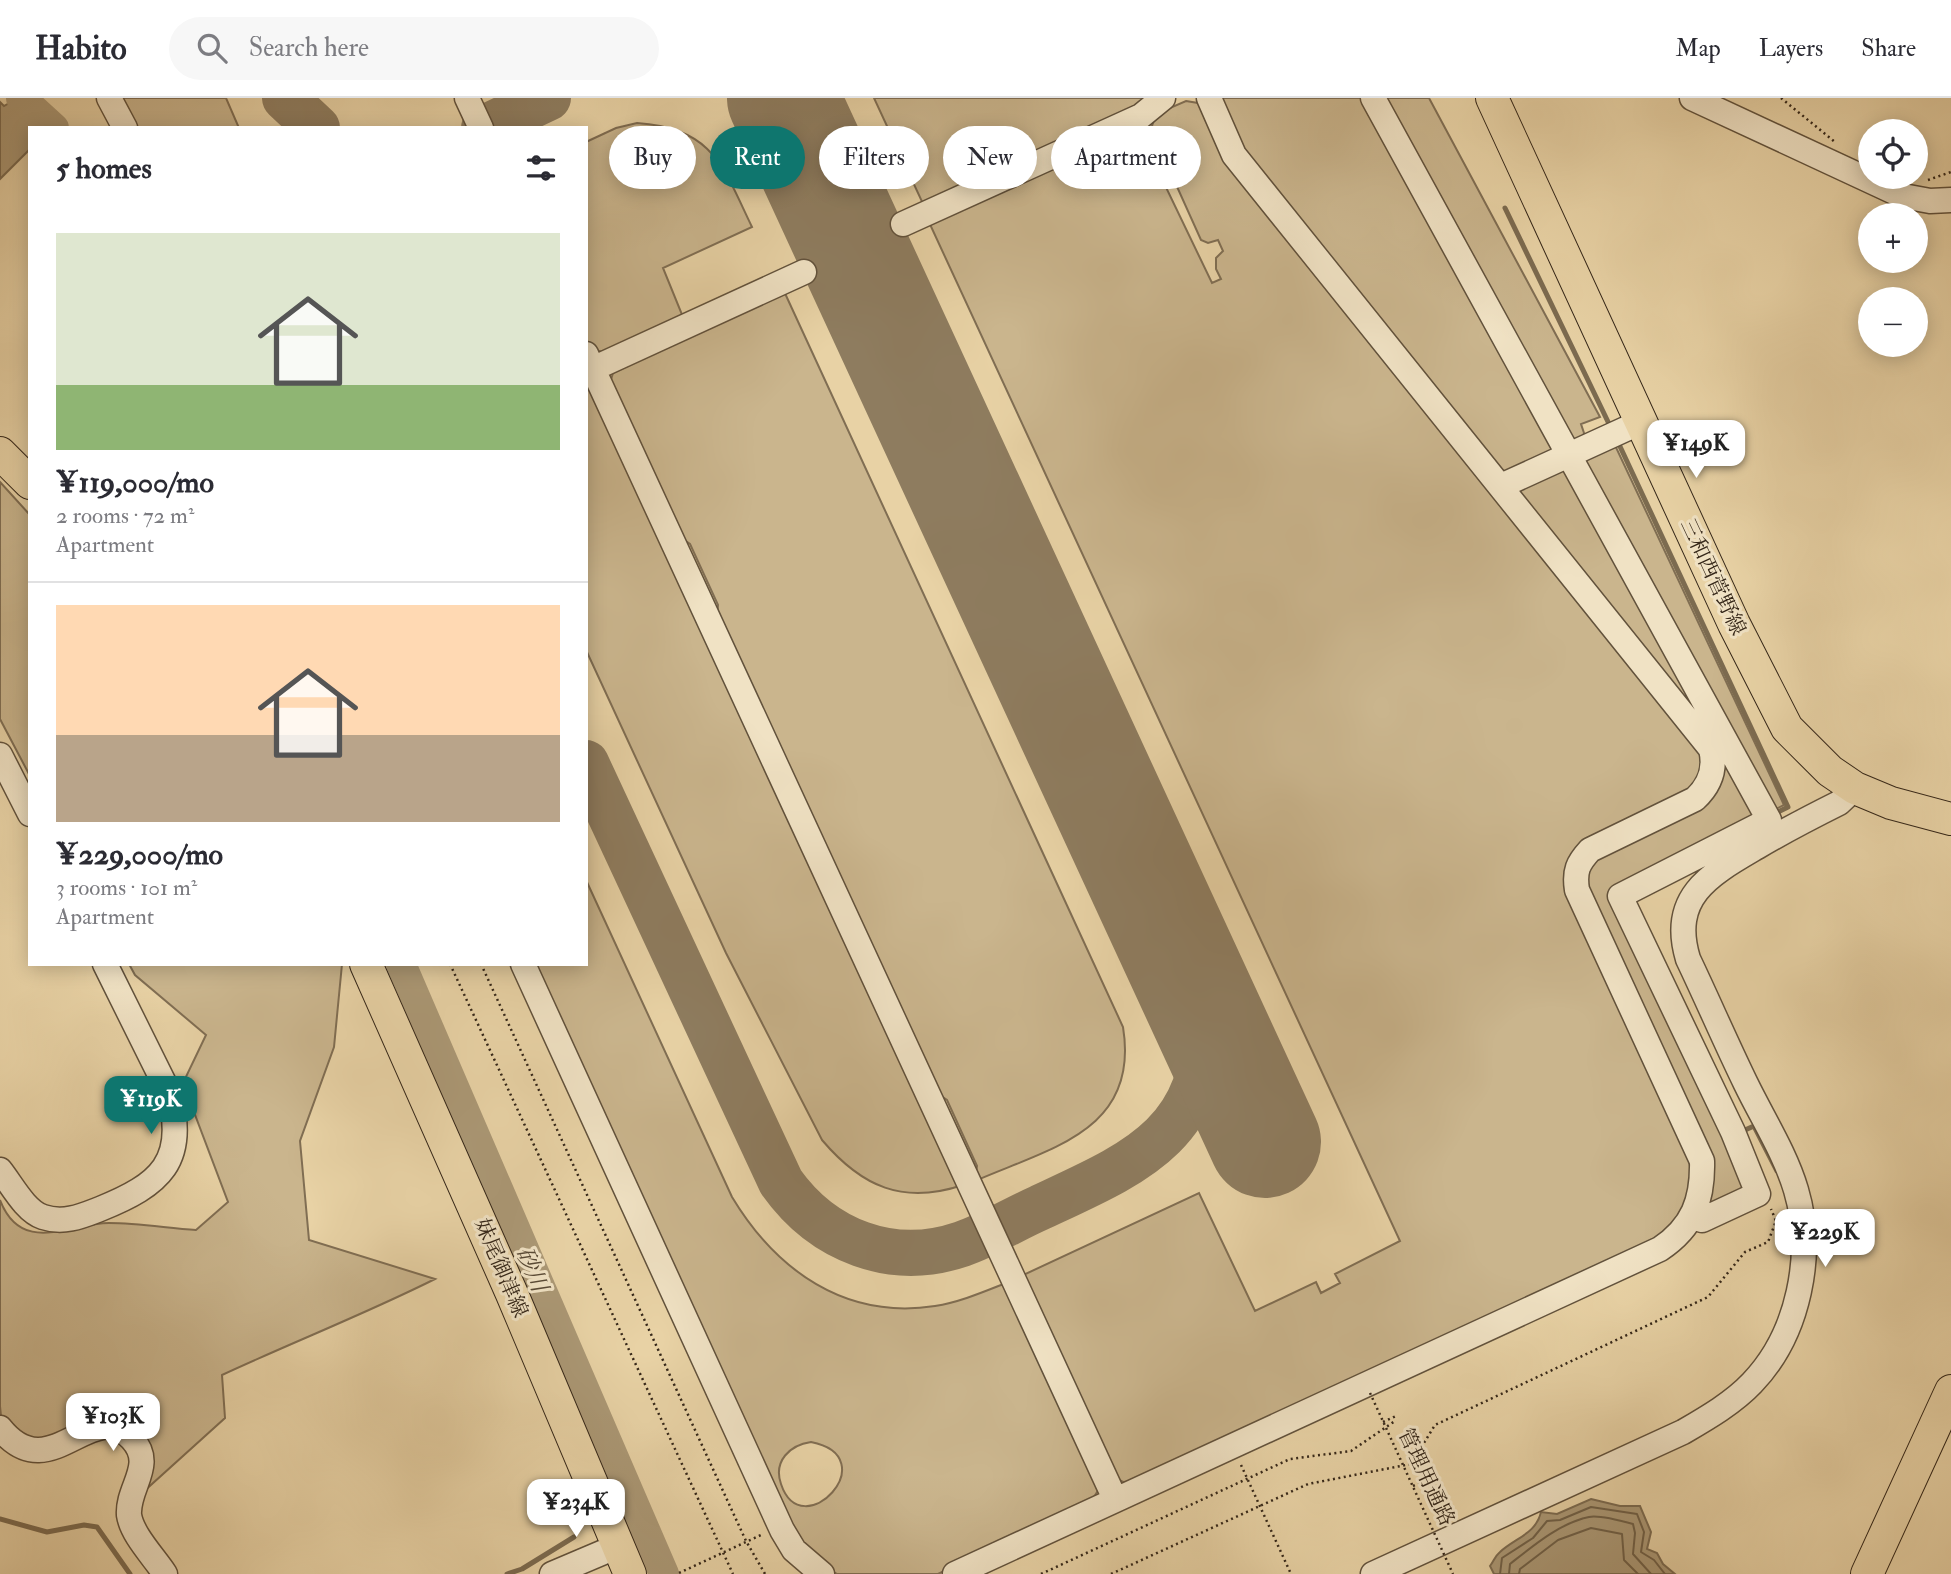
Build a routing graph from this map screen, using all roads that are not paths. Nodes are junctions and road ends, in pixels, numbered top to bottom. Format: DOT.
graph roads {
  1 [pos="109,98"];
  2 [pos="467,98"];
  3 [pos="1163,98"];
  4 [pos="1209,98"];
  5 [pos="1373,98"];
  6 [pos="1492,98"];
  7 [pos="1692,98"];
  8 [pos="119,126"];
  9 [pos="480,126"];
  10 [pos="1951,201"];
  11 [pos="903,224"];
  12 [pos="804,272"];
  13 [pos="588,365"];
  14 [pos="1641,422"];
  15 [pos="0,453"];
  16 [pos="1569,454"];
  17 [pos="28,481"];
  18 [pos="1501,486"];
  19 [pos="0,755"];
  20 [pos="1855,788"];
  21 [pos="28,810"];
  22 [pos="1951,818"];
  23 [pos="106,966"];
  24 [pos="367,966"];
  25 [pos="524,966"];
  26 [pos="1747,1086"];
  27 [pos="1733,1132"];
  28 [pos="0,1171"];
  29 [pos="1693,1217"];
  30 [pos="1951,1391"];
  31 [pos="0,1427"];
  32 [pos="1115,1499"];
  33 [pos="624,1560"];
  34 [pos="165,1574"];
  35 [pos="552,1574"];
  36 [pos="822,1574"];
  37 [pos="955,1574"];
  38 [pos="1373,1574"];
  39 [pos="1867,1574"];
  1 -- 8 [label="street"];
  2 -- 9 [label="street"];
  3 -- 11 [label="street"];
  4 -- 18 [label="street"];
  5 -- 16 [label="street"];
  6 -- 14 [label="main road, 三和西菅野線"];
  7 -- 10 [label="street"];
  12 -- 13 [label="street"];
  13 -- 32 [label="street"];
  14 -- 16 [label="street"];
  14 -- 20 [label="main road, 三和西菅野線"];
  15 -- 17 [label="main road"];
  16 -- 18 [label="street"];
  16 -- 27 [label="street"];
  18 -- 29 [label="street"];
  19 -- 21 [label="street"];
  20 -- 22 [label="main road, 三和西菅野線"];
  20 -- 26 [label="street"];
  23 -- 28 [label="street"];
  24 -- 33 [label="main road, 妹尾御津線"];
  25 -- 36 [label="street"];
  26 -- 27 [label="street"];
  26 -- 38 [label="street"];
  27 -- 29 [label="street"];
  29 -- 32 [label="street"];
  30 -- 39 [label="main road"];
  31 -- 34 [label="street"];
  32 -- 37 [label="street"];
  33 -- 35 [label="street"];
}
